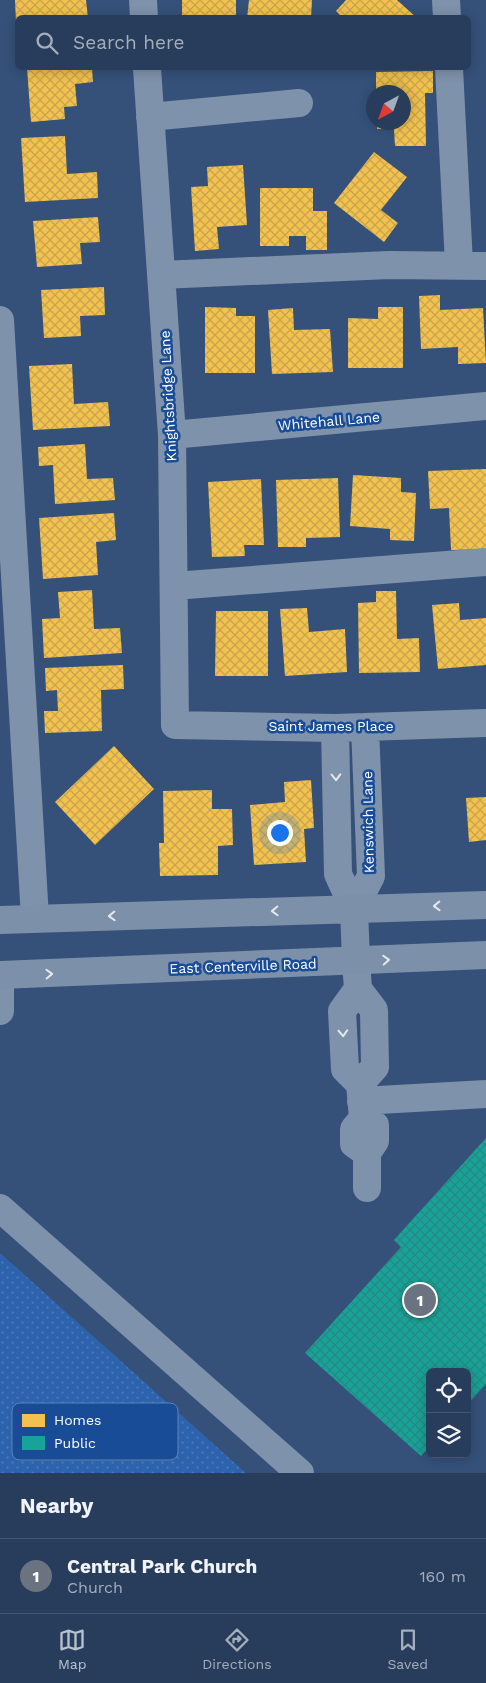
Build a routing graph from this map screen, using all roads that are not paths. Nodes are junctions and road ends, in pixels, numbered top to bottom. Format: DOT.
graph roads {
  1 [pos="143,0"];
  2 [pos="446,0"];
  3 [pos="144,15"];
  4 [pos="447,15"];
  5 [pos="147,70"];
  6 [pos="449,70"];
  7 [pos="299,103"];
  8 [pos="150,117"];
  9 [pos="459,264"];
  10 [pos="486,266"];
  11 [pos="161,275"];
  12 [pos="0,320"];
  13 [pos="486,406"];
  14 [pos="172,435"];
  15 [pos="486,562"];
  16 [pos="174,586"];
  17 [pos="486,723"];
  18 [pos="175,725"];
  19 [pos="365,727"];
  20 [pos="335,728"];
  21 [pos="486,905"];
  22 [pos="354,909"];
  23 [pos="35,918"];
  24 [pos="0,920"];
  25 [pos="486,955"];
  26 [pos="356,961"];
  27 [pos="0,976"];
  28 [pos="0,983"];
  29 [pos="0,1011"];
  30 [pos="486,1094"];
  31 [pos="361,1101"];
  32 [pos="367,1188"];
  33 [pos="0,1208"];
  34 [pos="300,1473"];
  1 -- 3 [label="street"];
  2 -- 4 [label="street"];
  5 -- 8 [label="street, Knightsbridge Lane"];
  6 -- 9 [label="street"];
  7 -- 8 [label="street"];
  8 -- 11 [label="street, Knightsbridge Lane"];
  9 -- 10 [label="street"];
  9 -- 11 [label="street"];
  11 -- 14 [label="street, Knightsbridge Lane"];
  12 -- 23 [label="street"];
  13 -- 14 [label="street, Whitehall Lane"];
  14 -- 16 [label="street, Knightsbridge Lane"];
  15 -- 16 [label="street"];
  16 -- 18 [label="street, Knightsbridge Lane"];
  17 -- 19 [label="street, Saint James Place"];
  18 -- 20 [label="street, Saint James Place"];
  19 -- 20 [label="street, Saint James Place"];
  19 -- 22 [label="street, Kenswich Lane"];
  20 -- 22 [label="street, one-way"];
  21 -- 22 [label="main road, one-way"];
  22 -- 23 [label="main road, one-way"];
  22 -- 26 [label="main road"];
  23 -- 24 [label="main road"];
  26 -- 25 [label="main road, East Centerville Road, one-way"];
  27 -- 26 [label="main road, East Centerville Road, one-way"];
  26 -- 31 [label="street"];
  28 -- 29 [label="street"];
  30 -- 31 [label="street"];
  31 -- 32 [label="street"];
  33 -- 34 [label="street"];
}
